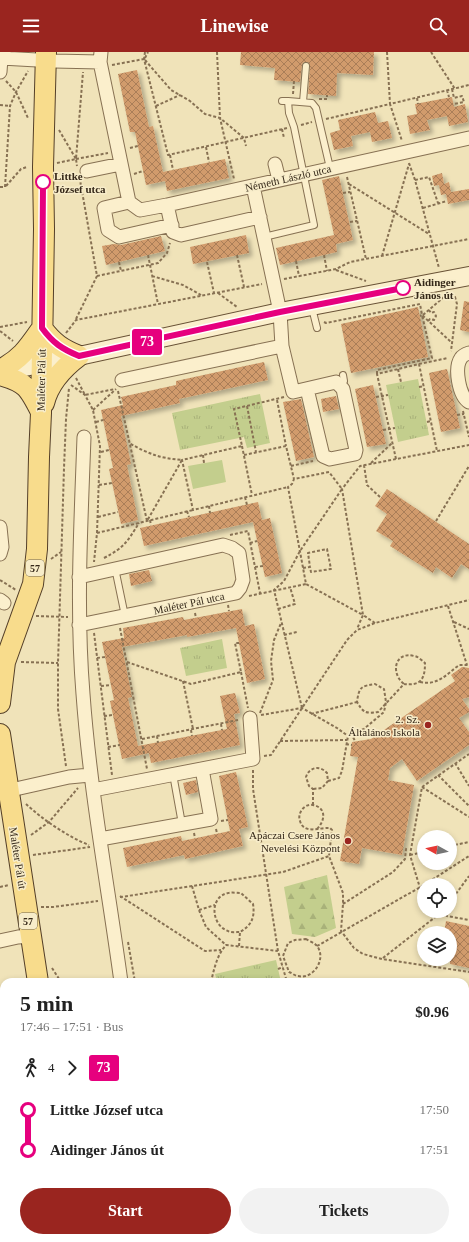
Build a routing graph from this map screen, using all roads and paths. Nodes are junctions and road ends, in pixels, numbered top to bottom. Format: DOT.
graph roads {
  1 [pos="145,52"];
  2 [pos="148,52"];
  3 [pos="217,52"];
  4 [pos="387,52"];
  5 [pos="432,52"];
  6 [pos="2,55"];
  7 [pos="41,58"];
  8 [pos="144,59"];
  9 [pos="101,62"];
  10 [pos="306,66"];
  11 [pos="3,76"];
  12 [pos="294,81"];
  13 [pos="469,85"];
  14 [pos="453,89"];
  15 [pos="447,90"];
  16 [pos="16,92"];
  17 [pos="180,95"];
  18 [pos="448,97"];
  19 [pos="417,98"];
  20 [pos="287,101"];
  21 [pos="303,102"];
  22 [pos="390,104"];
  23 [pos="418,104"];
  24 [pos="454,104"];
  25 [pos="0,105"];
  26 [pos="10,106"];
  27 [pos="156,106"];
  28 [pos="365,110"];
  29 [pos="346,114"];
  30 [pos="366,115"];
  31 [pos="220,118"];
  32 [pos="347,118"];
  33 [pos="319,120"];
  34 [pos="30,122"];
  35 [pos="56,125"];
  36 [pos="294,127"];
  37 [pos="282,129"];
  38 [pos="244,138"];
  39 [pos="284,138"];
  40 [pos="469,138"];
  41 [pos="226,142"];
  42 [pos="138,146"];
  43 [pos="246,146"];
  44 [pos="206,147"];
  45 [pos="122,155"];
  46 [pos="170,155"];
  47 [pos="407,157"];
  48 [pos="76,160"];
  49 [pos="209,162"];
  50 [pos="57,163"];
  51 [pos="275,164"];
  52 [pos="344,165"];
  53 [pos="27,167"];
  54 [pos="330,168"];
  55 [pos="173,170"];
  56 [pos="81,171"];
  57 [pos="143,171"];
  58 [pos="304,174"];
  59 [pos="128,178"];
  60 [pos="279,180"];
  61 [pos="415,180"];
  62 [pos="235,183"];
  63 [pos="348,184"];
  64 [pos="253,186"];
  65 [pos="0,187"];
  66 [pos="5,187"];
  67 [pos="350,192"];
  68 [pos="343,193"];
  69 [pos="448,201"];
  70 [pos="130,202"];
  71 [pos="438,203"];
  72 [pos="167,205"];
  73 [pos="423,208"];
  74 [pos="395,212"];
  75 [pos="260,217"];
  76 [pos="357,221"];
  77 [pos="350,222"];
  78 [pos="172,229"];
  79 [pos="430,235"];
  80 [pos="264,237"];
  81 [pos="469,239"];
  82 [pos="433,246"];
  83 [pos="148,255"];
  84 [pos="237,255"];
  85 [pos="324,255"];
  86 [pos="382,256"];
  87 [pos="366,259"];
  88 [pos="296,261"];
  89 [pos="119,262"];
  90 [pos="207,262"];
  91 [pos="150,264"];
  92 [pos="336,269"];
  93 [pos="121,271"];
  94 [pos="327,271"];
  95 [pos="440,273"];
  96 [pos="97,276"];
  97 [pos="152,276"];
  98 [pos="299,276"];
  99 [pos="469,276"];
  100 [pos="368,281"];
  101 [pos="273,282"];
  102 [pos="244,287"];
  103 [pos="217,292"];
  104 [pos="214,293"];
  105 [pos="202,295"];
  106 [pos="158,304"];
  107 [pos="429,310"];
  108 [pos="280,312"];
  109 [pos="316,313"];
  110 [pos="421,316"];
  111 [pos="252,318"];
  112 [pos="76,320"];
  113 [pos="428,321"];
  114 [pos="35,325"];
  115 [pos="1,326"];
  116 [pos="317,328"];
  117 [pos="0,331"];
  118 [pos="17,344"];
  119 [pos="57,345"];
  120 [pos="282,346"];
  121 [pos="79,356"];
  122 [pos="464,357"];
  123 [pos="42,364"];
  124 [pos="398,369"];
  125 [pos="0,373"];
  126 [pos="377,374"];
  127 [pos="401,382"];
  128 [pos="70,384"];
  129 [pos="120,384"];
  130 [pos="424,386"];
  131 [pos="419,387"];
  132 [pos="307,389"];
  133 [pos="283,391"];
  134 [pos="86,395"];
  135 [pos="388,395"];
  136 [pos="382,396"];
  137 [pos="376,397"];
  138 [pos="277,399"];
  139 [pos="469,402"];
  140 [pos="247,406"];
  141 [pos="93,410"];
  142 [pos="41,413"];
  143 [pos="464,414"];
  144 [pos="457,415"];
  145 [pos="103,420"];
  146 [pos="431,421"];
  147 [pos="96,422"];
  148 [pos="426,422"];
  149 [pos="395,428"];
  150 [pos="389,429"];
  151 [pos="383,430"];
  152 [pos="84,437"];
  153 [pos="129,443"];
  154 [pos="392,443"];
  155 [pos="469,445"];
  156 [pos="242,446"];
  157 [pos="286,446"];
  158 [pos="109,450"];
  159 [pos="437,451"];
  160 [pos="100,452"];
  161 [pos="256,452"];
  162 [pos="203,455"];
  163 [pos="244,455"];
  164 [pos="396,459"];
  165 [pos="182,460"];
  166 [pos="318,460"];
  167 [pos="204,463"];
  168 [pos="371,464"];
  169 [pos="364,465"];
  170 [pos="291,466"];
  171 [pos="360,466"];
  172 [pos="469,466"];
  173 [pos="352,467"];
  174 [pos="294,479"];
  175 [pos="112,483"];
  176 [pos="99,485"];
  177 [pos="288,487"];
  178 [pos="342,488"];
  179 [pos="252,496"];
  180 [pos="245,497"];
  181 [pos="381,498"];
  182 [pos="247,504"];
  183 [pos="209,506"];
  184 [pos="194,510"];
  185 [pos="187,511"];
  186 [pos="118,512"];
  187 [pos="210,512"];
  188 [pos="98,517"];
  189 [pos="189,517"];
  190 [pos="150,520"];
  191 [pos="147,521"];
  192 [pos="436,521"];
  193 [pos="139,523"];
  194 [pos="151,525"];
  195 [pos="0,527"];
  196 [pos="97,533"];
  197 [pos="257,542"];
  198 [pos="250,543"];
  199 [pos="300,551"];
  200 [pos="0,554"];
  201 [pos="104,558"];
  202 [pos="263,566"];
  203 [pos="310,566"];
  204 [pos="255,567"];
  205 [pos="116,568"];
  206 [pos="303,568"];
  207 [pos="79,577"];
  208 [pos="0,580"];
  209 [pos="306,584"];
  210 [pos="290,587"];
  211 [pos="274,590"];
  212 [pos="20,592"];
  213 [pos="247,596"];
  214 [pos="469,600"];
  215 [pos="448,606"];
  216 [pos="278,609"];
  217 [pos="22,615"];
  218 [pos="363,615"];
  219 [pos="59,617"];
  220 [pos="122,620"];
  221 [pos="79,622"];
  222 [pos="281,622"];
  223 [pos="454,622"];
  224 [pos="375,623"];
  225 [pos="469,629"];
  226 [pos="93,630"];
  227 [pos="356,630"];
  228 [pos="297,632"];
  229 [pos="284,635"];
  230 [pos="239,643"];
  231 [pos="105,657"];
  232 [pos="97,658"];
  233 [pos="128,662"];
  234 [pos="58,663"];
  235 [pos="468,665"];
  236 [pos="244,667"];
  237 [pos="240,668"];
  238 [pos="3,670"];
  239 [pos="241,672"];
  240 [pos="183,681"];
  241 [pos="420,682"];
  242 [pos="404,684"];
  243 [pos="111,685"];
  244 [pos="100,686"];
  245 [pos="357,702"];
  246 [pos="386,702"];
  247 [pos="0,703"];
  248 [pos="302,708"];
  249 [pos="311,714"];
  250 [pos="113,715"];
  251 [pos="104,716"];
  252 [pos="250,718"];
  253 [pos="221,724"];
  254 [pos="192,729"];
  255 [pos="222,730"];
  256 [pos="351,733"];
  257 [pos="0,734"];
  258 [pos="157,736"];
  259 [pos="192,736"];
  260 [pos="348,736"];
  261 [pos="142,739"];
  262 [pos="280,740"];
  263 [pos="347,740"];
  264 [pos="354,742"];
  265 [pos="158,743"];
  266 [pos="346,744"];
  267 [pos="120,745"];
  268 [pos="352,745"];
  269 [pos="108,747"];
  270 [pos="469,754"];
  271 [pos="253,759"];
  272 [pos="455,763"];
  273 [pos="202,769"];
  274 [pos="140,771"];
  275 [pos="119,774"];
  276 [pos="173,774"];
  277 [pos="438,775"];
  278 [pos="69,777"];
  279 [pos="91,781"];
  280 [pos="328,781"];
  281 [pos="469,786"];
  282 [pos="422,787"];
  283 [pos="314,789"];
  284 [pos="4,792"];
  285 [pos="313,805"];
  286 [pos="469,806"];
  287 [pos="22,807"];
  288 [pos="469,817"];
  289 [pos="228,820"];
  290 [pos="221,821"];
  291 [pos="49,822"];
  292 [pos="182,824"];
  293 [pos="316,829"];
  294 [pos="27,837"];
  295 [pos="100,839"];
  296 [pos="469,842"];
  297 [pos="457,845"];
  298 [pos="403,848"];
  299 [pos="30,849"];
  300 [pos="417,854"];
  301 [pos="410,855"];
  302 [pos="329,856"];
  303 [pos="469,856"];
  304 [pos="267,874"];
  305 [pos="469,876"];
  306 [pos="417,878"];
  307 [pos="435,878"];
  308 [pos="192,886"];
  309 [pos="417,890"];
  310 [pos="457,892"];
  311 [pos="115,898"];
  312 [pos="122,904"];
  313 [pos="343,904"];
  314 [pos="215,905"];
  315 [pos="26,908"];
  316 [pos="199,910"];
  317 [pos="433,918"];
  318 [pos="457,918"];
  319 [pos="469,920"];
  320 [pos="341,931"];
  321 [pos="240,932"];
  322 [pos="31,936"];
  323 [pos="127,936"];
  324 [pos="0,941"];
  325 [pos="226,945"];
  326 [pos="239,946"];
  327 [pos="317,946"];
  328 [pos="221,950"];
  329 [pos="278,951"];
  330 [pos="279,956"];
  331 [pos="283,956"];
  332 [pos="382,959"];
  333 [pos="282,967"];
  334 [pos="278,969"];
  335 [pos="469,972"];
  336 [pos="37,978"];
  337 [pos="122,978"];
  338 [pos="134,978"];
  339 [pos="212,978"];
  340 [pos="286,978"];
  1 -- 8 [label="path"];
  2 -- 8 [label="path"];
  3 -- 31 [label="path"];
  4 -- 22 [label="path"];
  5 -- 14 [label="path"];
  6 -- 7 [label="street"];
  6 -- 11 [label="street"];
  7 -- 9 [label="street"];
  7 -- 16 [label="path"];
  7 -- 114 [label="main road, Maléter Pál út / 57"];
  8 -- 9 [label="path"];
  8 -- 17 [label="path"];
  8 -- 27 [label="path"];
  9 -- 45 [label="street"];
  9 -- 48 [label="path"];
  10 -- 21 [label="lane"];
  11 -- 16 [label="path"];
  12 -- 20 [label="path"];
  13 -- 14 [label="path"];
  14 -- 15 [label="path"];
  14 -- 24 [label="path"];
  15 -- 18 [label="path"];
  15 -- 19 [label="path"];
  16 -- 26 [label="path"];
  16 -- 34 [label="path"];
  17 -- 27 [label="path"];
  17 -- 31 [label="path"];
  19 -- 22 [label="path"];
  19 -- 23 [label="path"];
  20 -- 21 [label="lane"];
  20 -- 36 [label="lane"];
  21 -- 33 [label="lane"];
  22 -- 28 [label="path"];
  22 -- 47 [label="path"];
  25 -- 26 [label="path"];
  26 -- 66 [label="path"];
  27 -- 46 [label="path"];
  28 -- 29 [label="path"];
  28 -- 30 [label="path"];
  29 -- 32 [label="path"];
  29 -- 33 [label="path"];
  31 -- 38 [label="path"];
  31 -- 41 [label="path"];
  33 -- 36 [label="path"];
  33 -- 54 [label="lane"];
  35 -- 48 [label="path"];
  36 -- 37 [label="path"];
  36 -- 58 [label="lane"];
  37 -- 38 [label="path"];
  37 -- 39 [label="path"];
  38 -- 41 [label="path"];
  38 -- 43 [label="path"];
  40 -- 47 [label="street, Németh László utca"];
  41 -- 44 [label="path"];
  41 -- 62 [label="path"];
  42 -- 45 [label="path"];
  44 -- 46 [label="path"];
  44 -- 49 [label="path"];
  45 -- 48 [label="path"];
  45 -- 56 [label="street"];
  45 -- 59 [label="street"];
  46 -- 55 [label="path"];
  47 -- 52 [label="street, Németh László utca"];
  47 -- 61 [label="path"];
  47 -- 74 [label="path"];
  48 -- 50 [label="path"];
  48 -- 56 [label="path"];
  51 -- 60 [label="street"];
  52 -- 54 [label="street, Németh László utca"];
  52 -- 63 [label="path"];
  53 -- 66 [label="path"];
  54 -- 58 [label="street, Németh László utca"];
  56 -- 96 [label="path"];
  57 -- 59 [label="path"];
  58 -- 60 [label="street, Németh László utca"];
  58 -- 80 [label="lane"];
  59 -- 70 [label="street"];
  60 -- 64 [label="street, Németh László utca"];
  61 -- 71 [label="path"];
  61 -- 73 [label="path"];
  63 -- 67 [label="path"];
  63 -- 74 [label="path"];
  64 -- 72 [label="street, Németh László utca"];
  64 -- 75 [label="street"];
  65 -- 66 [label="path"];
  67 -- 68 [label="path"];
  67 -- 76 [label="path"];
  69 -- 71 [label="path"];
  70 -- 72 [label="street, Németh László utca"];
  70 -- 78 [label="street"];
  71 -- 73 [label="path"];
  72 -- 78 [label="street"];
  73 -- 79 [label="path"];
  74 -- 79 [label="path"];
  74 -- 86 [label="path"];
  75 -- 78 [label="street"];
  75 -- 80 [label="street"];
  76 -- 77 [label="path"];
  76 -- 87 [label="path"];
  78 -- 91 [label="path"];
  79 -- 82 [label="path"];
  80 -- 101 [label="street"];
  81 -- 82 [label="path"];
  82 -- 86 [label="path"];
  82 -- 95 [label="path"];
  83 -- 91 [label="path"];
  84 -- 102 [label="path"];
  85 -- 94 [label="path"];
  86 -- 87 [label="path"];
  87 -- 92 [label="path"];
  88 -- 98 [label="path"];
  89 -- 93 [label="path"];
  90 -- 104 [label="path"];
  91 -- 93 [label="path"];
  91 -- 97 [label="path"];
  92 -- 94 [label="path"];
  92 -- 100 [label="path"];
  93 -- 96 [label="path"];
  94 -- 98 [label="path"];
  96 -- 112 [label="path"];
  97 -- 105 [label="path"];
  97 -- 106 [label="path"];
  98 -- 101 [label="path"];
  99 -- 109 [label="street"];
  101 -- 102 [label="path"];
  101 -- 108 [label="street"];
  102 -- 103 [label="path"];
  103 -- 104 [label="path"];
  103 -- 111 [label="path"];
  104 -- 105 [label="path"];
  105 -- 106 [label="path"];
  106 -- 112 [label="path"];
  107 -- 110 [label="path"];
  107 -- 113 [label="path"];
  107 -- 113 [label="path"];
  108 -- 109 [label="street"];
  108 -- 111 [label="street"];
  108 -- 120 [label="street"];
  109 -- 110 [label="path"];
  109 -- 116 [label="lane"];
  110 -- 113 [label="path"];
  110 -- 126 [label="path"];
  111 -- 121 [label="street"];
  112 -- 119 [label="path"];
  114 -- 115 [label="path"];
  114 -- 119 [label="main road"];
  114 -- 123 [label="main road, Maléter Pál út / 57"];
  114 -- 125 [label="main road"];
  117 -- 118 [label="path"];
  119 -- 121 [label="main road"];
  120 -- 129 [label="street"];
  120 -- 132 [label="street"];
  121 -- 123 [label="street"];
  121 -- 142 [label="main road"];
  122 -- 139 [label="street"];
  123 -- 125 [label="street"];
  123 -- 142 [label="main road, Maléter Pál út / 57"];
  124 -- 126 [label="path"];
  124 -- 127 [label="path"];
  124 -- 130 [label="path"];
  125 -- 142 [label="main road"];
  126 -- 136 [label="path"];
  128 -- 219 [label="path"];
  129 -- 134 [label="path"];
  129 -- 141 [label="path"];
  129 -- 153 [label="path"];
  130 -- 131 [label="path"];
  130 -- 146 [label="path"];
  132 -- 132 [label="street"];
  133 -- 138 [label="path"];
  135 -- 136 [label="path"];
  136 -- 137 [label="path"];
  136 -- 150 [label="path"];
  138 -- 140 [label="path"];
  138 -- 157 [label="path"];
  140 -- 156 [label="path"];
  140 -- 161 [label="path"];
  142 -- 217 [label="main road, Maléter Pál út / 57"];
  143 -- 144 [label="path"];
  145 -- 147 [label="path"];
  146 -- 148 [label="path"];
  146 -- 159 [label="path"];
  149 -- 150 [label="path"];
  150 -- 151 [label="path"];
  150 -- 154 [label="path"];
  152 -- 207 [label="street"];
  153 -- 165 [label="path"];
  153 -- 191 [label="path"];
  154 -- 164 [label="path"];
  154 -- 168 [label="path"];
  155 -- 159 [label="path"];
  156 -- 162 [label="path"];
  156 -- 163 [label="path"];
  157 -- 161 [label="path"];
  157 -- 170 [label="path"];
  158 -- 160 [label="path"];
  159 -- 164 [label="path"];
  161 -- 163 [label="path"];
  162 -- 165 [label="path"];
  162 -- 167 [label="path"];
  163 -- 179 [label="path"];
  164 -- 168 [label="path"];
  165 -- 184 [label="path"];
  165 -- 191 [label="path"];
  166 -- 170 [label="path"];
  168 -- 169 [label="path"];
  169 -- 171 [label="path"];
  169 -- 181 [label="path"];
  170 -- 174 [label="path"];
  171 -- 173 [label="path"];
  171 -- 178 [label="path"];
  172 -- 192 [label="path"];
  174 -- 177 [label="path"];
  174 -- 178 [label="path"];
  175 -- 176 [label="path"];
  177 -- 179 [label="path"];
  177 -- 199 [label="path"];
  178 -- 199 [label="path"];
  178 -- 218 [label="path"];
  179 -- 180 [label="path"];
  180 -- 182 [label="path"];
  180 -- 183 [label="path"];
  183 -- 184 [label="path"];
  183 -- 187 [label="path"];
  184 -- 185 [label="path"];
  185 -- 189 [label="path"];
  185 -- 190 [label="path"];
  186 -- 188 [label="path"];
  190 -- 191 [label="path"];
  190 -- 194 [label="path"];
  191 -- 193 [label="path"];
  193 -- 196 [label="path"];
  193 -- 201 [label="path"];
  195 -- 200 [label="street"];
  197 -- 198 [label="path"];
  199 -- 206 [label="path"];
  199 -- 211 [label="path"];
  202 -- 204 [label="path"];
  203 -- 203 [label="path"];
  203 -- 206 [label="path"];
  205 -- 207 [label="street, Maléter Pál utca"];
  205 -- 220 [label="lane"];
  205 -- 220 [label="street, Maléter Pál utca"];
  206 -- 209 [label="path"];
  207 -- 221 [label="street"];
  208 -- 212 [label="path"];
  209 -- 210 [label="path"];
  209 -- 218 [label="path"];
  210 -- 211 [label="path"];
  210 -- 216 [label="path"];
  211 -- 213 [label="path"];
  211 -- 216 [label="path"];
  214 -- 215 [label="path"];
  215 -- 223 [label="path"];
  215 -- 224 [label="path"];
  216 -- 222 [label="path"];
  217 -- 219 [label="path"];
  217 -- 238 [label="main road, Maléter Pál út / 57"];
  218 -- 224 [label="path"];
  218 -- 227 [label="path"];
  219 -- 221 [label="path"];
  219 -- 234 [label="path"];
  220 -- 221 [label="street, Maléter Pál utca"];
  220 -- 233 [label="path"];
  221 -- 279 [label="street"];
  222 -- 229 [label="path"];
  222 -- 248 [label="path"];
  223 -- 225 [label="path"];
  223 -- 235 [label="path"];
  224 -- 227 [label="path"];
  226 -- 232 [label="path"];
  227 -- 248 [label="path"];
  228 -- 229 [label="path"];
  229 -- 248 [label="path"];
  230 -- 237 [label="path"];
  231 -- 232 [label="path"];
  232 -- 244 [label="path"];
  233 -- 240 [label="path"];
  233 -- 261 [label="path"];
  234 -- 238 [label="path"];
  234 -- 278 [label="path"];
  235 -- 241 [label="path"];
  236 -- 237 [label="path"];
  237 -- 239 [label="path"];
  238 -- 247 [label="main road, Maléter Pál út / 57"];
  239 -- 240 [label="path"];
  239 -- 252 [label="path"];
  240 -- 254 [label="path"];
  241 -- 242 [label="path"];
  241 -- 242 [label="path"];
  242 -- 246 [label="path"];
  243 -- 244 [label="path"];
  244 -- 251 [label="path"];
  245 -- 246 [label="path"];
  245 -- 246 [label="path"];
  245 -- 249 [label="path"];
  246 -- 256 [label="path"];
  248 -- 249 [label="path"];
  248 -- 262 [label="path"];
  249 -- 260 [label="path"];
  250 -- 251 [label="path"];
  251 -- 269 [label="path"];
  252 -- 253 [label="path"];
  252 -- 271 [label="street"];
  253 -- 254 [label="path"];
  253 -- 255 [label="path"];
  254 -- 258 [label="path"];
  254 -- 259 [label="path"];
  256 -- 260 [label="path"];
  256 -- 264 [label="path"];
  257 -- 284 [label="main road, Maléter Pál út / 57"];
  258 -- 261 [label="path"];
  258 -- 265 [label="path"];
  260 -- 263 [label="path"];
  261 -- 274 [label="path"];
  262 -- 263 [label="path"];
  262 -- 271 [label="path"];
  263 -- 266 [label="path"];
  266 -- 268 [label="path"];
  266 -- 280 [label="path"];
  267 -- 269 [label="path"];
  269 -- 275 [label="path"];
  270 -- 272 [label="path"];
  271 -- 273 [label="street"];
  271 -- 304 [label="path"];
  272 -- 277 [label="path"];
  272 -- 281 [label="path"];
  273 -- 276 [label="street"];
  273 -- 292 [label="street"];
  276 -- 279 [label="street"];
  276 -- 292 [label="lane"];
  277 -- 282 [label="path"];
  277 -- 286 [label="path"];
  278 -- 279 [label="street"];
  278 -- 284 [label="street"];
  279 -- 291 [label="path"];
  279 -- 295 [label="street"];
  280 -- 283 [label="path"];
  280 -- 283 [label="path"];
  282 -- 288 [label="path"];
  282 -- 301 [label="path"];
  283 -- 285 [label="path"];
  284 -- 315 [label="main road, Maléter Pál út / 57"];
  285 -- 293 [label="path"];
  285 -- 293 [label="path"];
  287 -- 291 [label="path"];
  289 -- 290 [label="path"];
  291 -- 294 [label="path"];
  291 -- 299 [label="path"];
  292 -- 295 [label="street"];
  293 -- 302 [label="path"];
  295 -- 311 [label="street"];
  296 -- 297 [label="path"];
  298 -- 313 [label="path"];
  300 -- 301 [label="path"];
  301 -- 306 [label="path"];
  302 -- 304 [label="path"];
  302 -- 313 [label="path"];
  303 -- 307 [label="path"];
  304 -- 308 [label="path"];
  304 -- 329 [label="path"];
  305 -- 310 [label="path"];
  308 -- 311 [label="path"];
  308 -- 316 [label="path"];
  309 -- 320 [label="path"];
  311 -- 312 [label="path"];
  311 -- 315 [label="path"];
  311 -- 328 [label="path"];
  311 -- 337 [label="street"];
  313 -- 320 [label="path"];
  314 -- 316 [label="path"];
  314 -- 321 [label="path"];
  314 -- 321 [label="path"];
  315 -- 322 [label="main road, Maléter Pál út / 57"];
  316 -- 325 [label="path"];
  317 -- 332 [label="path"];
  318 -- 319 [label="path"];
  320 -- 327 [label="path"];
  320 -- 332 [label="path"];
  321 -- 326 [label="path"];
  322 -- 324 [label="street"];
  322 -- 336 [label="main road, Maléter Pál út / 57"];
  323 -- 338 [label="path"];
  325 -- 326 [label="path"];
  325 -- 328 [label="path"];
  326 -- 329 [label="path"];
  327 -- 331 [label="path"];
  327 -- 331 [label="path"];
  328 -- 339 [label="path"];
  329 -- 330 [label="path"];
  330 -- 331 [label="path"];
  330 -- 333 [label="path"];
  332 -- 335 [label="path"];
  333 -- 334 [label="path"];
  333 -- 340 [label="path"];
}
